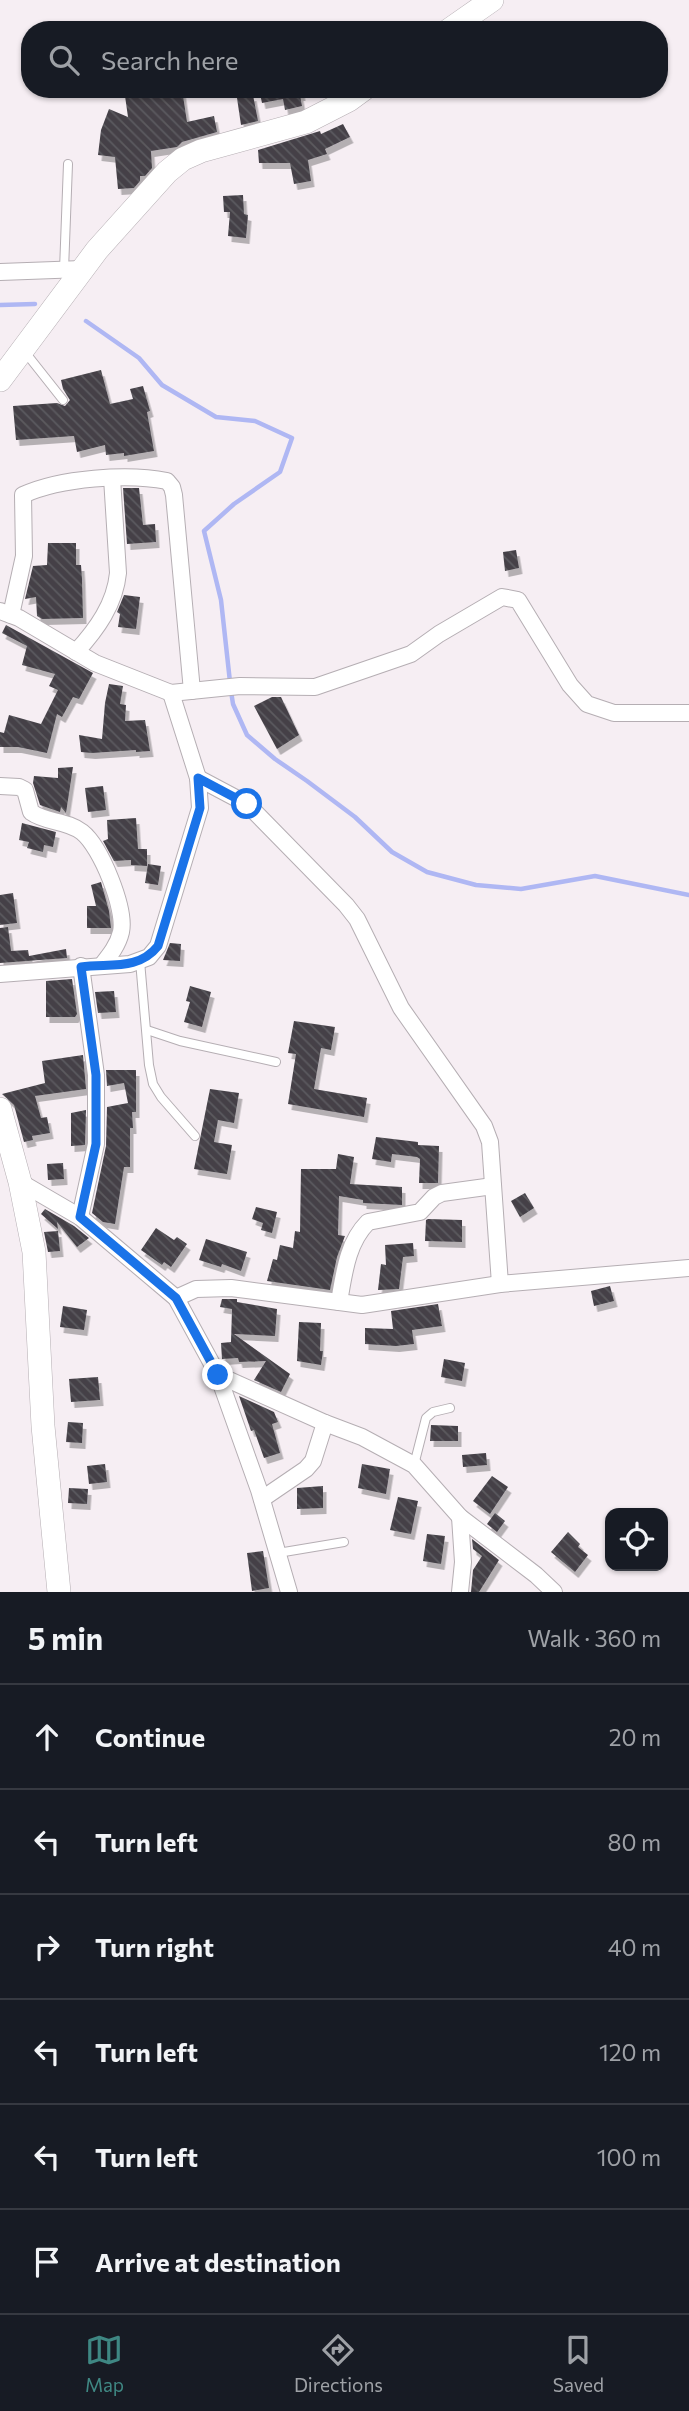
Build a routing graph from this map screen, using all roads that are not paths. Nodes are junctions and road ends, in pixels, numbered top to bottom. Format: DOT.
graph roads {
  1 [pos="492,0"];
  2 [pos="462,21"];
  3 [pos="348,98"];
  4 [pos="68,164"];
  5 [pos="73,269"];
  6 [pos="0,272"];
  7 [pos="23,350"];
  8 [pos="0,380"];
  9 [pos="63,400"];
  10 [pos="112,478"];
  11 [pos="6,613"];
  12 [pos="76,652"];
  13 [pos="199,691"];
  14 [pos="171,693"];
  15 [pos="689,712"];
  16 [pos="198,778"];
  17 [pos="0,786"];
  18 [pos="140,961"];
  19 [pos="102,965"];
  20 [pos="81,967"];
  21 [pos="0,974"];
  22 [pos="146,1030"];
  23 [pos="276,1062"];
  24 [pos="0,1109"];
  25 [pos="195,1136"];
  26 [pos="20,1182"];
  27 [pos="493,1186"];
  28 [pos="80,1217"];
  29 [pos="689,1268"];
  30 [pos="500,1284"];
  31 [pos="176,1298"];
  32 [pos="339,1302"];
  33 [pos="218,1375"];
  34 [pos="450,1408"];
  35 [pos="324,1423"];
  36 [pos="414,1465"];
  37 [pos="262,1499"];
  38 [pos="460,1517"];
  39 [pos="344,1542"];
  40 [pos="278,1553"];
  41 [pos="60,1592"];
  42 [pos="289,1592"];
  43 [pos="460,1592"];
  44 [pos="554,1592"];
  1 -- 2 [label="street"];
  3 -- 5 [label="street"];
  4 -- 5 [label="lane"];
  5 -- 6 [label="street"];
  5 -- 7 [label="street"];
  7 -- 8 [label="street"];
  7 -- 9 [label="lane"];
  10 -- 11 [label="street"];
  10 -- 12 [label="street"];
  10 -- 13 [label="street"];
  11 -- 12 [label="street"];
  12 -- 14 [label="street"];
  13 -- 14 [label="street"];
  13 -- 15 [label="street"];
  14 -- 16 [label="street"];
  16 -- 18 [label="street"];
  16 -- 27 [label="street"];
  17 -- 19 [label="street"];
  18 -- 19 [label="street"];
  18 -- 22 [label="lane"];
  19 -- 20 [label="street"];
  20 -- 21 [label="street"];
  20 -- 28 [label="street"];
  22 -- 23 [label="lane"];
  22 -- 25 [label="lane"];
  24 -- 26 [label="street"];
  26 -- 28 [label="street"];
  26 -- 41 [label="street"];
  27 -- 30 [label="street"];
  27 -- 32 [label="street"];
  28 -- 31 [label="street"];
  29 -- 30 [label="street"];
  30 -- 32 [label="street"];
  31 -- 32 [label="street"];
  31 -- 33 [label="street"];
  33 -- 35 [label="street"];
  33 -- 37 [label="street"];
  34 -- 36 [label="lane"];
  35 -- 36 [label="street"];
  35 -- 37 [label="street"];
  36 -- 38 [label="street"];
  37 -- 40 [label="street"];
  38 -- 43 [label="street"];
  38 -- 44 [label="street"];
  39 -- 40 [label="lane"];
  40 -- 42 [label="street"];
}
